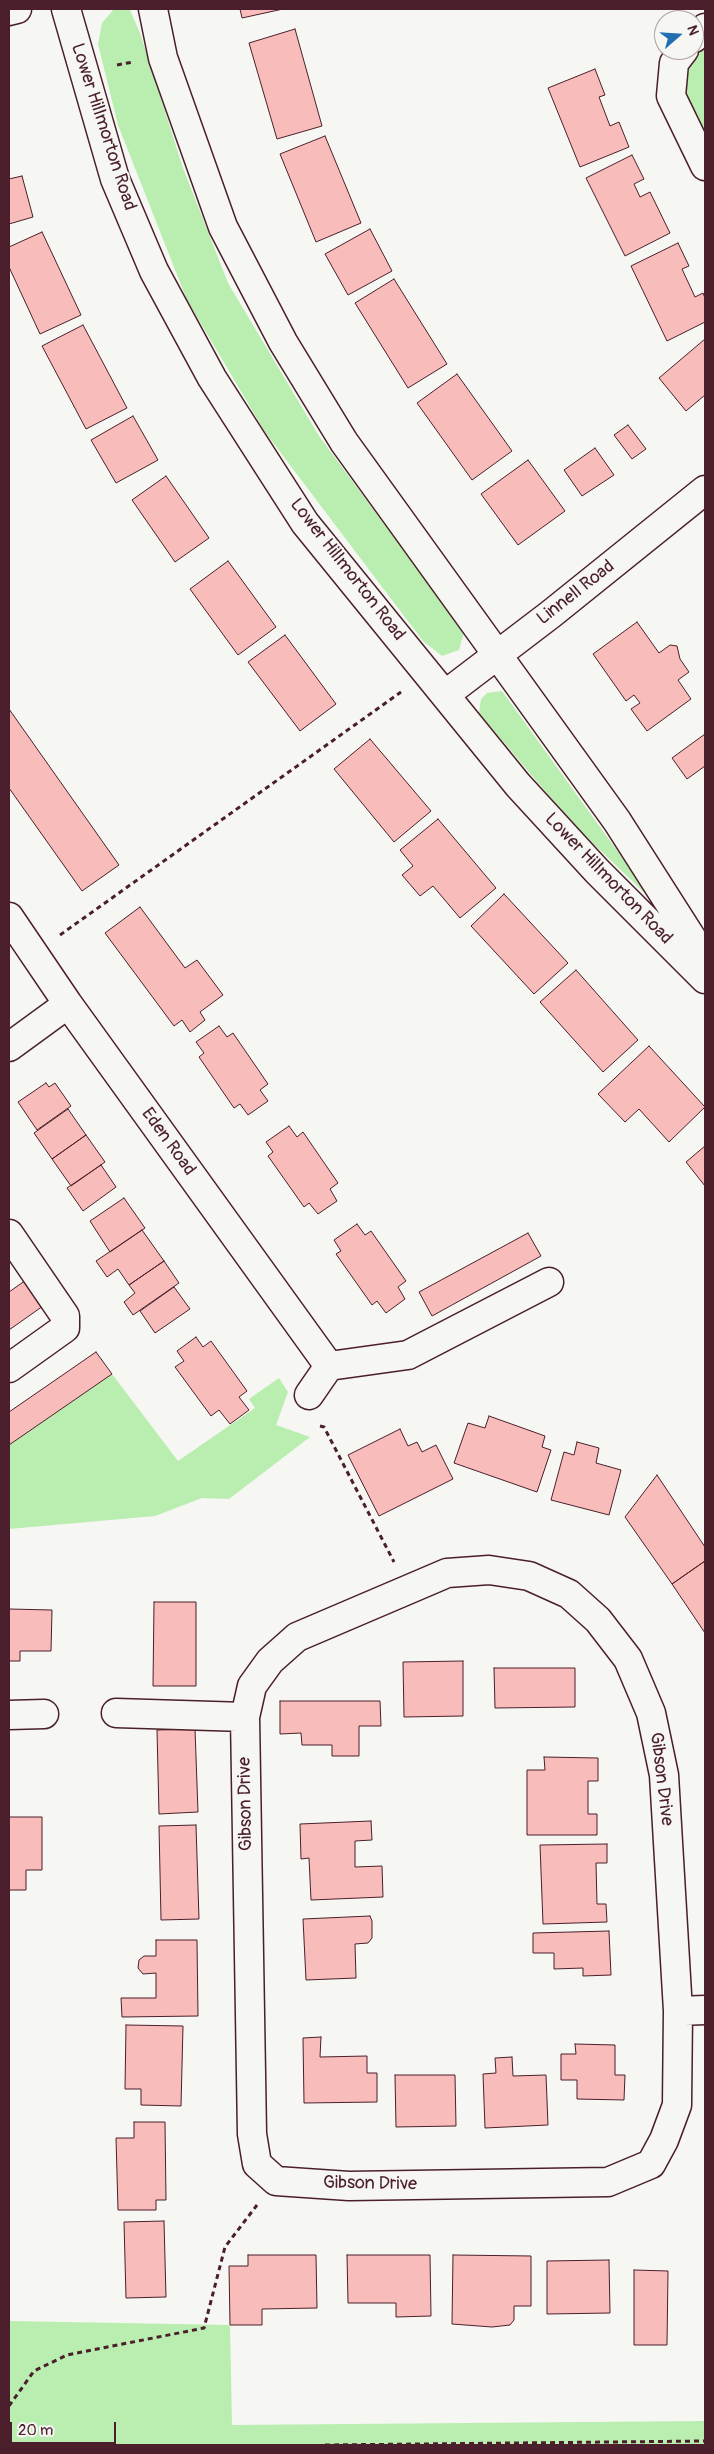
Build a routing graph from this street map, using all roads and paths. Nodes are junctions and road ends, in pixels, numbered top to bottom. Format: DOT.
graph roads {
  1 [pos="17,9"];
  2 [pos="66,9"];
  3 [pos="153,9"];
  4 [pos="9,11"];
  5 [pos="163,58"];
  6 [pos="676,60"];
  7 [pos="84,70"];
  8 [pos="705,166"];
  9 [pos="705,490"];
  10 [pos="497,654"];
  11 [pos="428,672"];
  12 [pos="446,694"];
  13 [pos="9,917"];
  14 [pos="34,954"];
  15 [pos="705,959"];
  16 [pos="705,979"];
  17 [pos="68,1004"];
  18 [pos="9,1047"];
  19 [pos="9,1234"];
  20 [pos="549,1282"];
  21 [pos="329,1366"];
  22 [pos="9,1368"];
  23 [pos="309,1395"];
  24 [pos="315,1424"];
  25 [pos="408,1590"];
  26 [pos="44,1714"];
  27 [pos="116,1714"];
  28 [pos="9,1715"];
  29 [pos="245,1717"];
  30 [pos="705,2010"];
  31 [pos="678,2011"];
  32 [pos="276,2181"];
  33 [pos="9,2406"];
  34 [pos="705,2441"];
  35 [pos="325,2445"];
  1 -- 4 [label="street"];
  2 -- 7 [label="street, Lower Hillmorton Road"];
  3 -- 5 [label="street, Lower Hillmorton Road"];
  5 -- 7 [label="path"];
  5 -- 10 [label="street, Lower Hillmorton Road"];
  6 -- 8 [label="street"];
  7 -- 11 [label="street, Lower Hillmorton Road"];
  9 -- 10 [label="street, Linnell Road"];
  10 -- 12 [label="street, Linnell Road"];
  10 -- 15 [label="street, Lower Hillmorton Road"];
  11 -- 12 [label="street, Lower Hillmorton Road"];
  11 -- 14 [label="path"];
  12 -- 16 [label="street, Lower Hillmorton Road"];
  13 -- 14 [label="street, Eden Road"];
  14 -- 17 [label="street, Eden Road"];
  17 -- 18 [label="street"];
  17 -- 21 [label="street, Eden Road"];
  19 -- 22 [label="street"];
  20 -- 21 [label="street"];
  21 -- 23 [label="street"];
  24 -- 25 [label="path"];
  25 -- 29 [label="street, Gibson Drive"];
  25 -- 31 [label="street, Gibson Drive"];
  26 -- 28 [label="street"];
  27 -- 29 [label="street"];
  29 -- 32 [label="street, Gibson Drive"];
  30 -- 31 [label="street"];
  31 -- 32 [label="street, Gibson Drive"];
  32 -- 33 [label="path"];
  34 -- 35 [label="path"];
}
